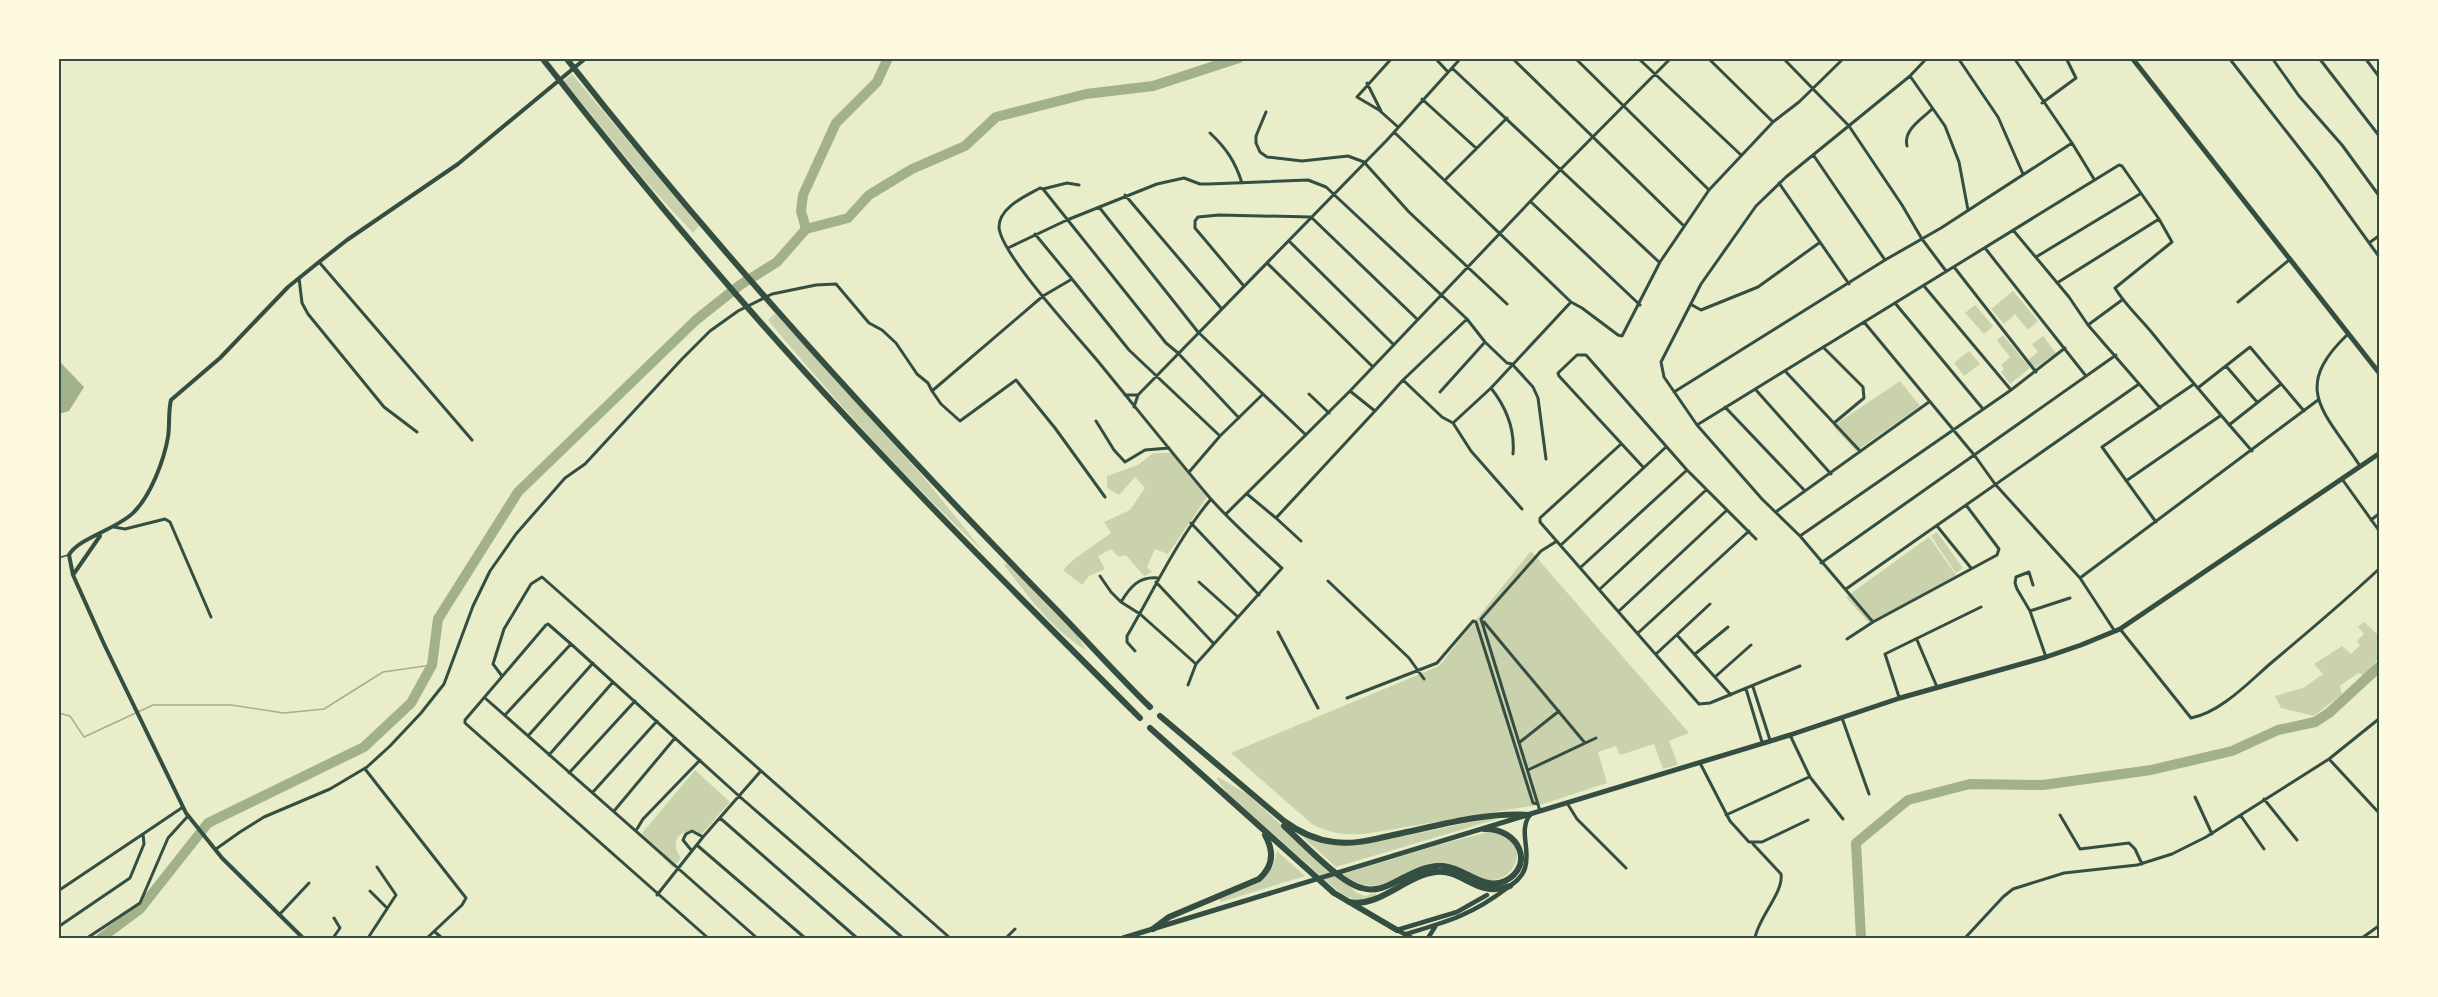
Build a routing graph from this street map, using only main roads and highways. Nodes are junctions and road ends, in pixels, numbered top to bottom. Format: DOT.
graph roads {
  1 [pos="542,58"];
  2 [pos="566,58"];
  3 [pos="2132,58"];
  4 [pos="2379,374"];
  5 [pos="2379,453"];
  6 [pos="1150,707"];
  7 [pos="1160,716"];
  8 [pos="1140,718"];
  9 [pos="1150,728"];
  10 [pos="1264,806"];
  11 [pos="1530,815"];
  12 [pos="1261,829"];
  13 [pos="1484,829"];
  14 [pos="1510,886"];
  15 [pos="1488,895"];
  16 [pos="1346,901"];
  17 [pos="1437,925"];
  18 [pos="1153,929"];
  19 [pos="1397,930"];
  20 [pos="1406,934"];
  21 [pos="1122,939"];
  22 [pos="1412,939"];
  23 [pos="1428,939"];
  1 -- 8 [label="highway"];
  2 -- 6 [label="highway"];
  3 -- 4 [label="main road"];
  5 -- 11 [label="main road"];
  7 -- 10 [label="highway"];
  9 -- 12 [label="highway"];
  10 -- 11 [label="highway"];
  10 -- 13 [label="highway"];
  11 -- 13 [label="main road"];
  11 -- 14 [label="main road"];
  12 -- 16 [label="highway"];
  12 -- 18 [label="highway"];
  13 -- 18 [label="main road"];
  14 -- 16 [label="highway"];
  14 -- 17 [label="main road"];
  15 -- 19 [label="main road"];
  16 -- 19 [label="highway"];
  17 -- 20 [label="main road"];
  17 -- 23 [label="main road"];
  18 -- 21 [label="main road"];
  19 -- 20 [label="main road"];
  20 -- 22 [label="main road"];
}
